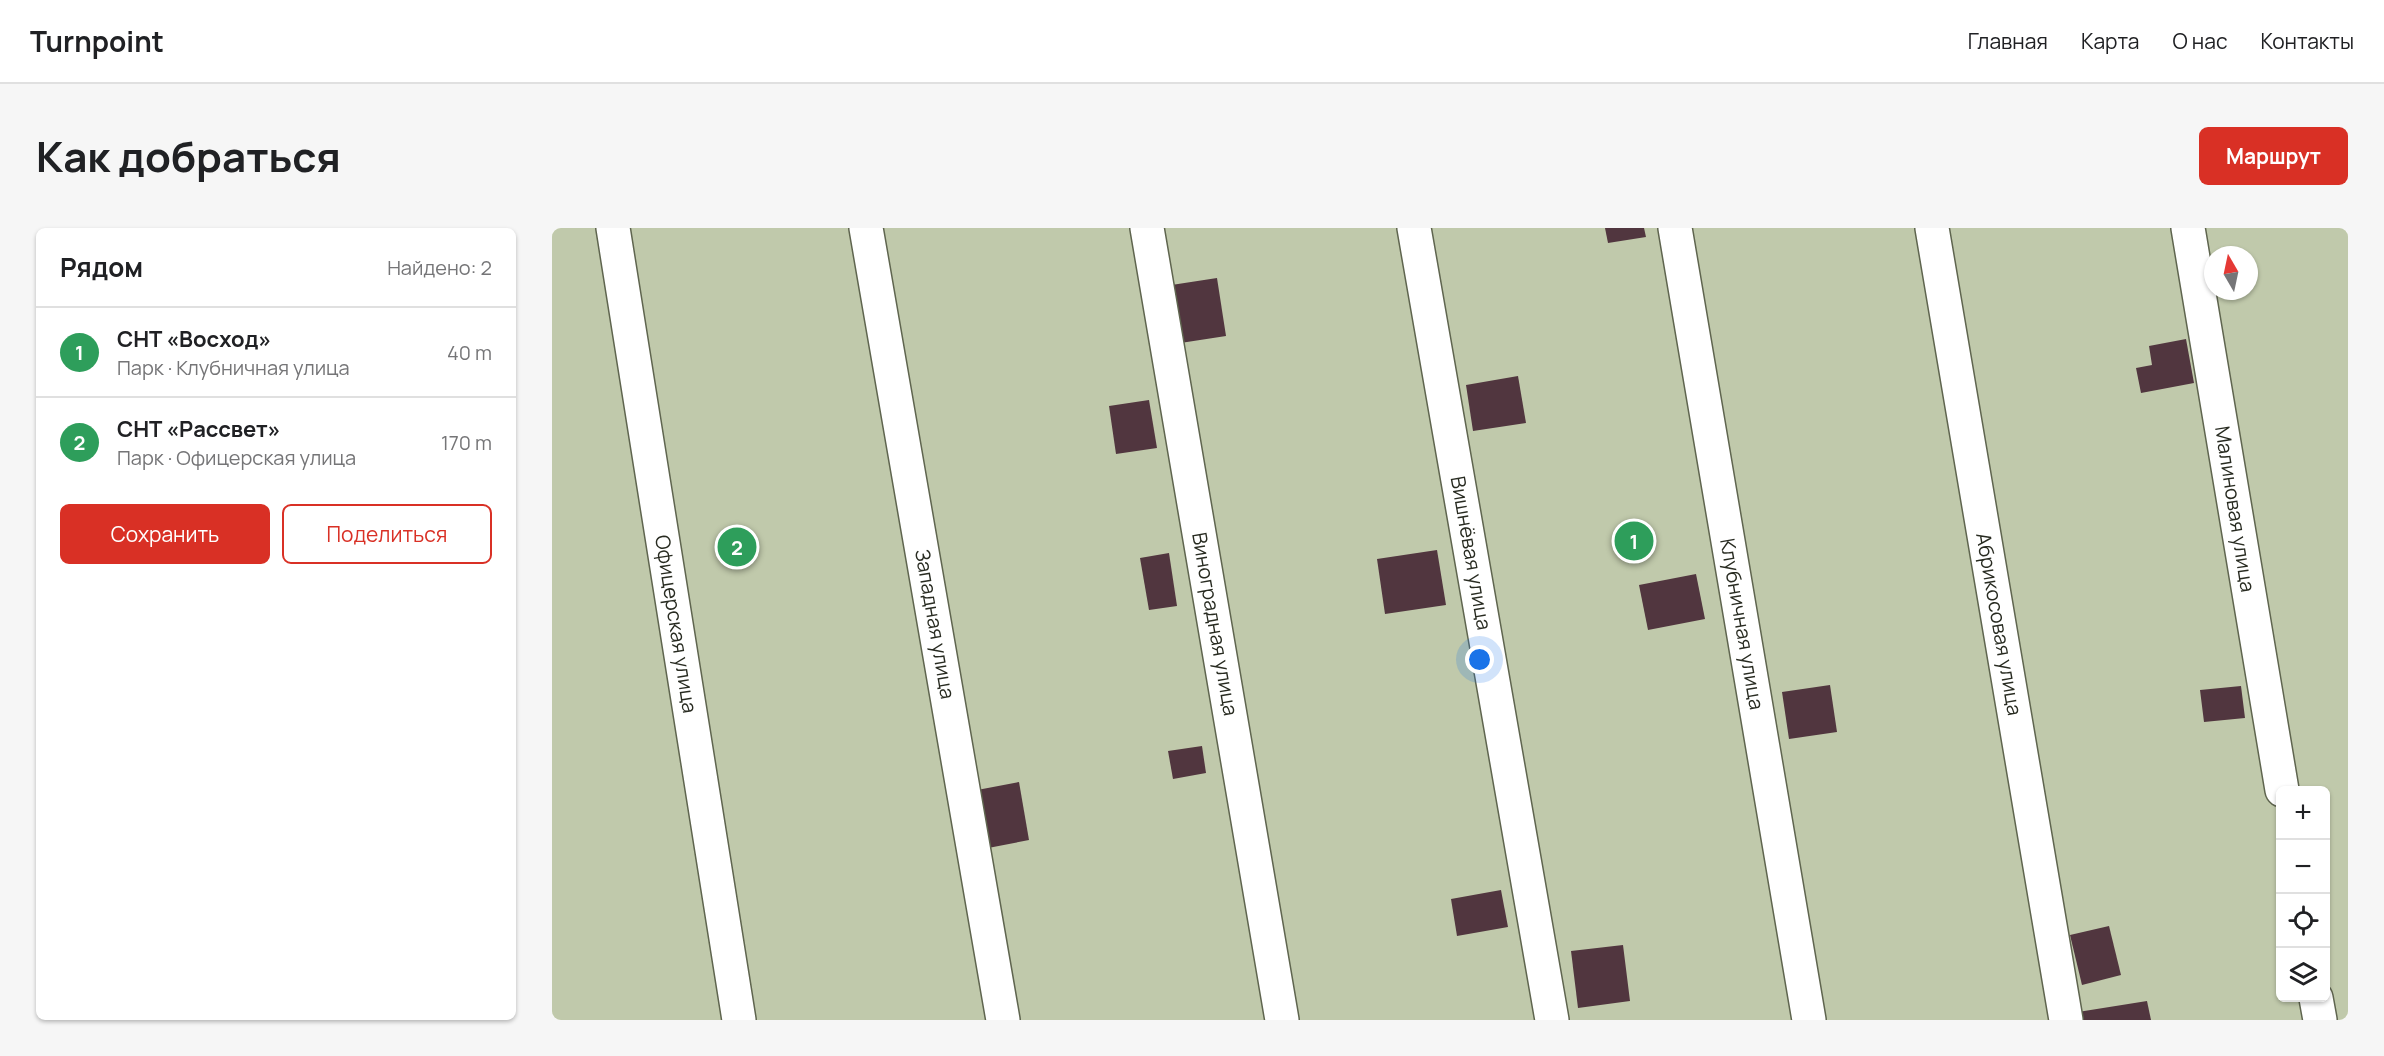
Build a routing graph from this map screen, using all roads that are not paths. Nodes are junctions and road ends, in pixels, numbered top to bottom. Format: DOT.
graph roads {
  1 [pos="614,228"];
  2 [pos="866,228"];
  3 [pos="1147,228"];
  4 [pos="1414,228"];
  5 [pos="1675,228"];
  6 [pos="1932,228"];
  7 [pos="2188,228"];
  8 [pos="2281,786"];
  9 [pos="2317,1002"];
  10 [pos="739,1020"];
  11 [pos="1003,1020"];
  12 [pos="1282,1020"];
  13 [pos="1552,1020"];
  14 [pos="1809,1020"];
  15 [pos="2066,1020"];
  16 [pos="2320,1020"];
  1 -- 10 [label="street, Офицерская улица"];
  2 -- 11 [label="street, Западная улица"];
  3 -- 12 [label="street, Виноградная улица"];
  4 -- 13 [label="street, Вишнёвая улица"];
  5 -- 14 [label="street, Клубничная улица"];
  6 -- 15 [label="street, Абрикосовая улица"];
  7 -- 8 [label="street, Малиновая улица"];
  9 -- 16 [label="street"];
}
